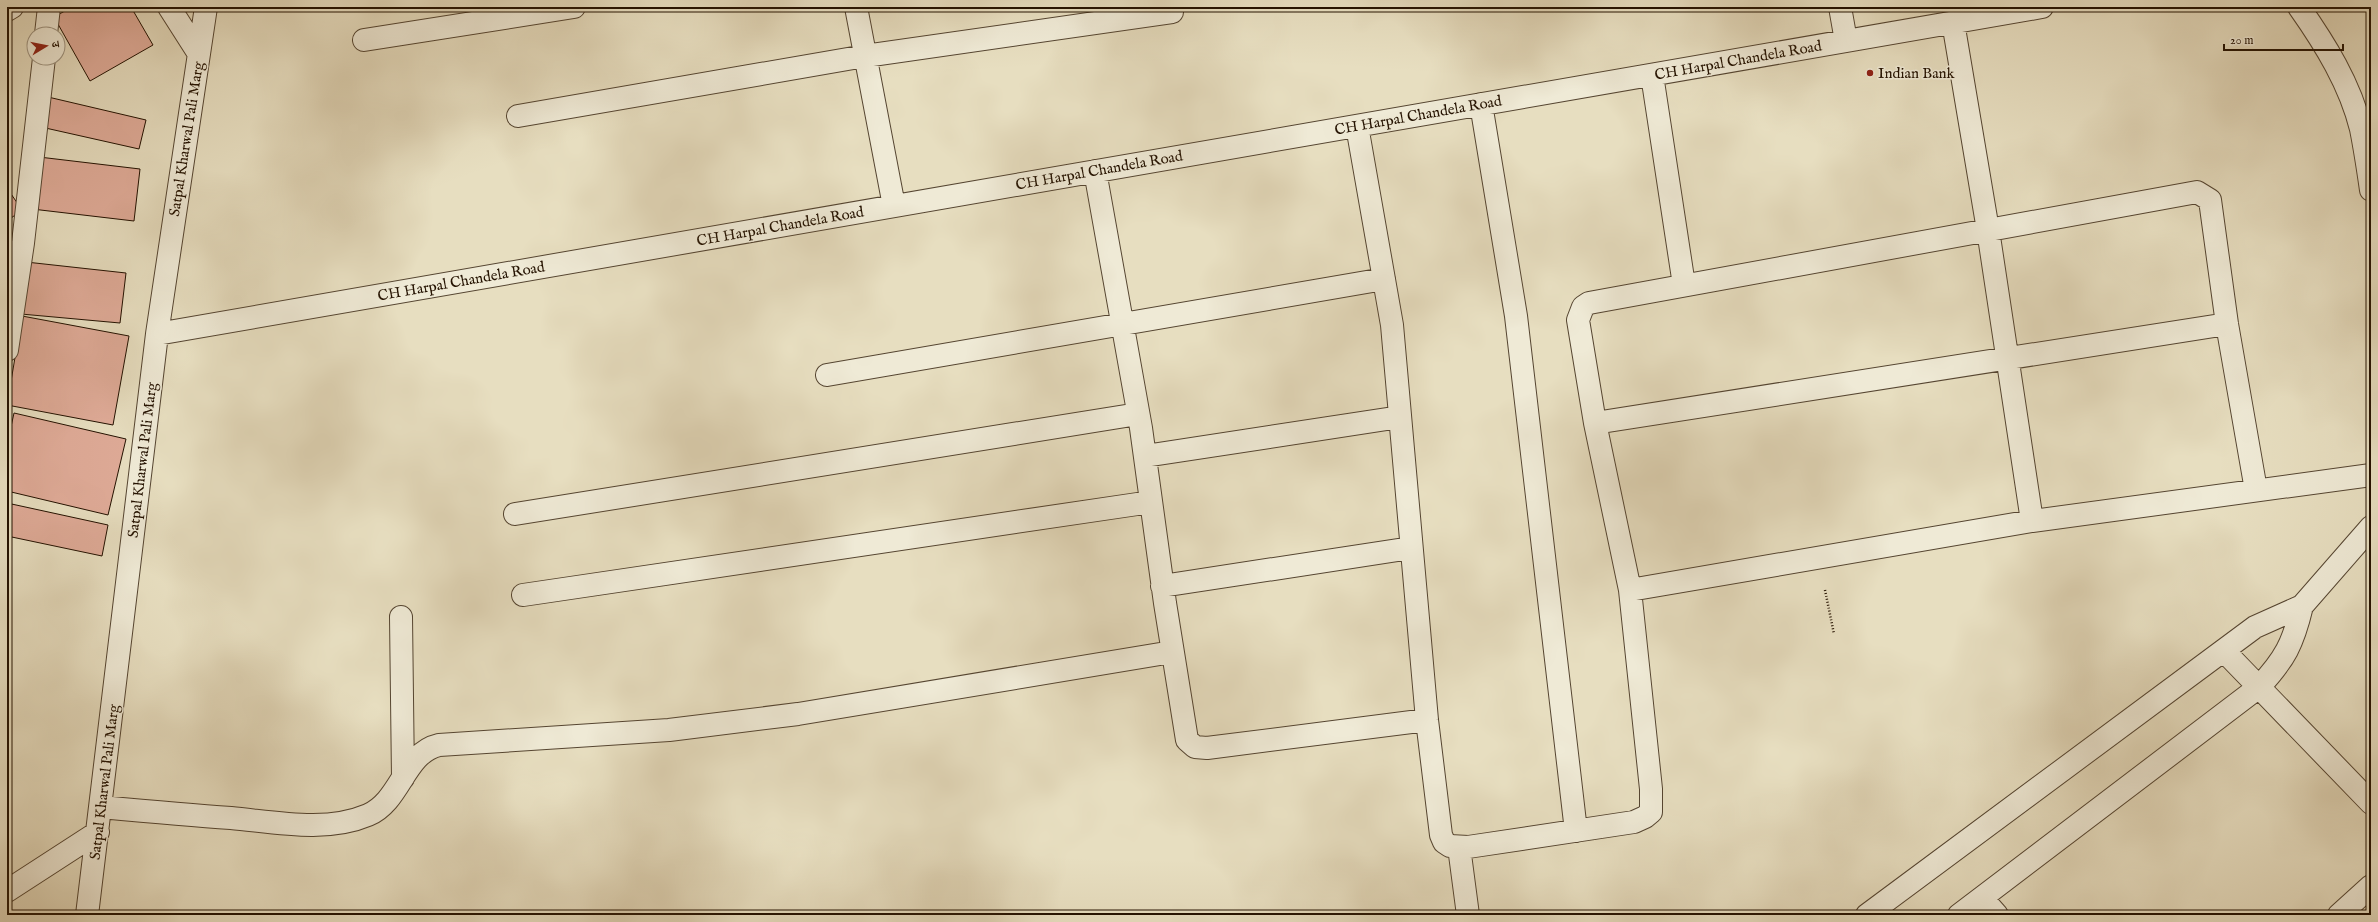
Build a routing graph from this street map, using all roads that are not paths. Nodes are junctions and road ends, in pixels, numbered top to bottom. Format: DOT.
graph roads {
  1 [pos="12,7"];
  2 [pos="50,7"];
  3 [pos="169,7"];
  4 [pos="206,7"];
  5 [pos="574,7"];
  6 [pos="856,7"];
  7 [pos="1840,7"];
  8 [pos="2042,7"];
  9 [pos="2299,7"];
  10 [pos="7,10"];
  11 [pos="1172,12"];
  12 [pos="1953,22"];
  13 [pos="47,26"];
  14 [pos="364,40"];
  15 [pos="1846,41"];
  16 [pos="199,54"];
  17 [pos="865,56"];
  18 [pos="43,66"];
  19 [pos="1652,75"];
  20 [pos="1481,104"];
  21 [pos="518,116"];
  22 [pos="1357,126"];
  23 [pos="1095,171"];
  24 [pos="2371,190"];
  25 [pos="894,206"];
  26 [pos="1988,230"];
  27 [pos="15,249"];
  28 [pos="1384,279"];
  29 [pos="1684,285"];
  30 [pos="1122,323"];
  31 [pos="2227,324"];
  32 [pos="156,334"];
  33 [pos="7,350"];
  34 [pos="2006,360"];
  35 [pos="827,375"];
  36 [pos="1138,414"];
  37 [pos="1400,417"];
  38 [pos="1595,423"];
  39 [pos="1145,456"];
  40 [pos="2371,475"];
  41 [pos="2256,490"];
  42 [pos="1151,502"];
  43 [pos="515,514"];
  44 [pos="2032,521"];
  45 [pos="2371,527"];
  46 [pos="1411,548"];
  47 [pos="1162,586"];
  48 [pos="1630,590"];
  49 [pos="523,595"];
  50 [pos="2302,606"];
  51 [pos="401,617"];
  52 [pos="2224,651"];
  53 [pos="1172,652"];
  54 [pos="2259,687"];
  55 [pos="1427,720"];
  56 [pos="403,778"];
  57 [pos="2371,803"];
  58 [pos="101,807"];
  59 [pos="1576,831"];
  60 [pos="98,832"];
  61 [pos="1459,847"];
  62 [pos="2371,886"];
  63 [pos="7,891"];
  64 [pos="1982,898"];
  65 [pos="87,915"];
  66 [pos="1468,915"];
  67 [pos="1867,915"];
  68 [pos="1959,915"];
  69 [pos="1997,915"];
  70 [pos="2339,915"];
  1 -- 10 [label="street"];
  2 -- 13 [label="street"];
  3 -- 16 [label="street"];
  4 -- 16 [label="street, Satpal Kharwal Pali Marg"];
  5 -- 14 [label="street"];
  6 -- 17 [label="street"];
  7 -- 15 [label="street"];
  8 -- 12 [label="street, CH Harpal Chandela Road"];
  9 -- 24 [label="street"];
  11 -- 17 [label="street"];
  12 -- 15 [label="street, CH Harpal Chandela Road"];
  12 -- 26 [label="street"];
  15 -- 19 [label="street, CH Harpal Chandela Road"];
  16 -- 32 [label="street, Satpal Kharwal Pali Marg"];
  17 -- 21 [label="street"];
  17 -- 25 [label="street"];
  18 -- 27 [label="street"];
  19 -- 20 [label="street, CH Harpal Chandela Road"];
  19 -- 29 [label="street"];
  20 -- 22 [label="street, CH Harpal Chandela Road"];
  20 -- 59 [label="street"];
  22 -- 23 [label="street, CH Harpal Chandela Road"];
  22 -- 28 [label="street"];
  23 -- 25 [label="street, CH Harpal Chandela Road"];
  23 -- 30 [label="street"];
  25 -- 32 [label="street, CH Harpal Chandela Road"];
  26 -- 29 [label="street"];
  26 -- 31 [label="street"];
  26 -- 34 [label="street"];
  27 -- 33 [label="street"];
  28 -- 30 [label="street"];
  28 -- 37 [label="street"];
  29 -- 38 [label="street"];
  30 -- 35 [label="street"];
  30 -- 36 [label="street"];
  31 -- 34 [label="street"];
  31 -- 41 [label="street"];
  32 -- 58 [label="street, Satpal Kharwal Pali Marg"];
  34 -- 38 [label="street"];
  34 -- 44 [label="street"];
  36 -- 39 [label="street"];
  36 -- 43 [label="street"];
  37 -- 39 [label="street"];
  37 -- 46 [label="street"];
  38 -- 48 [label="street"];
  39 -- 42 [label="street"];
  40 -- 41 [label="street"];
  41 -- 44 [label="street"];
  42 -- 47 [label="street"];
  42 -- 49 [label="street"];
  44 -- 48 [label="street"];
  45 -- 50 [label="street"];
  46 -- 47 [label="street"];
  46 -- 55 [label="street"];
  47 -- 53 [label="street"];
  48 -- 59 [label="street"];
  50 -- 52 [label="street"];
  50 -- 54 [label="street"];
  51 -- 56 [label="street"];
  52 -- 54 [label="street"];
  52 -- 67 [label="street"];
  53 -- 55 [label="street"];
  53 -- 56 [label="street"];
  54 -- 57 [label="street"];
  54 -- 64 [label="street"];
  55 -- 61 [label="street"];
  56 -- 58 [label="street"];
  58 -- 60 [label="street, Satpal Kharwal Pali Marg"];
  59 -- 61 [label="street"];
  60 -- 63 [label="street"];
  60 -- 65 [label="street, Satpal Kharwal Pali Marg"];
  61 -- 66 [label="street"];
  62 -- 70 [label="street"];
  64 -- 68 [label="street"];
  64 -- 69 [label="street"];
}
